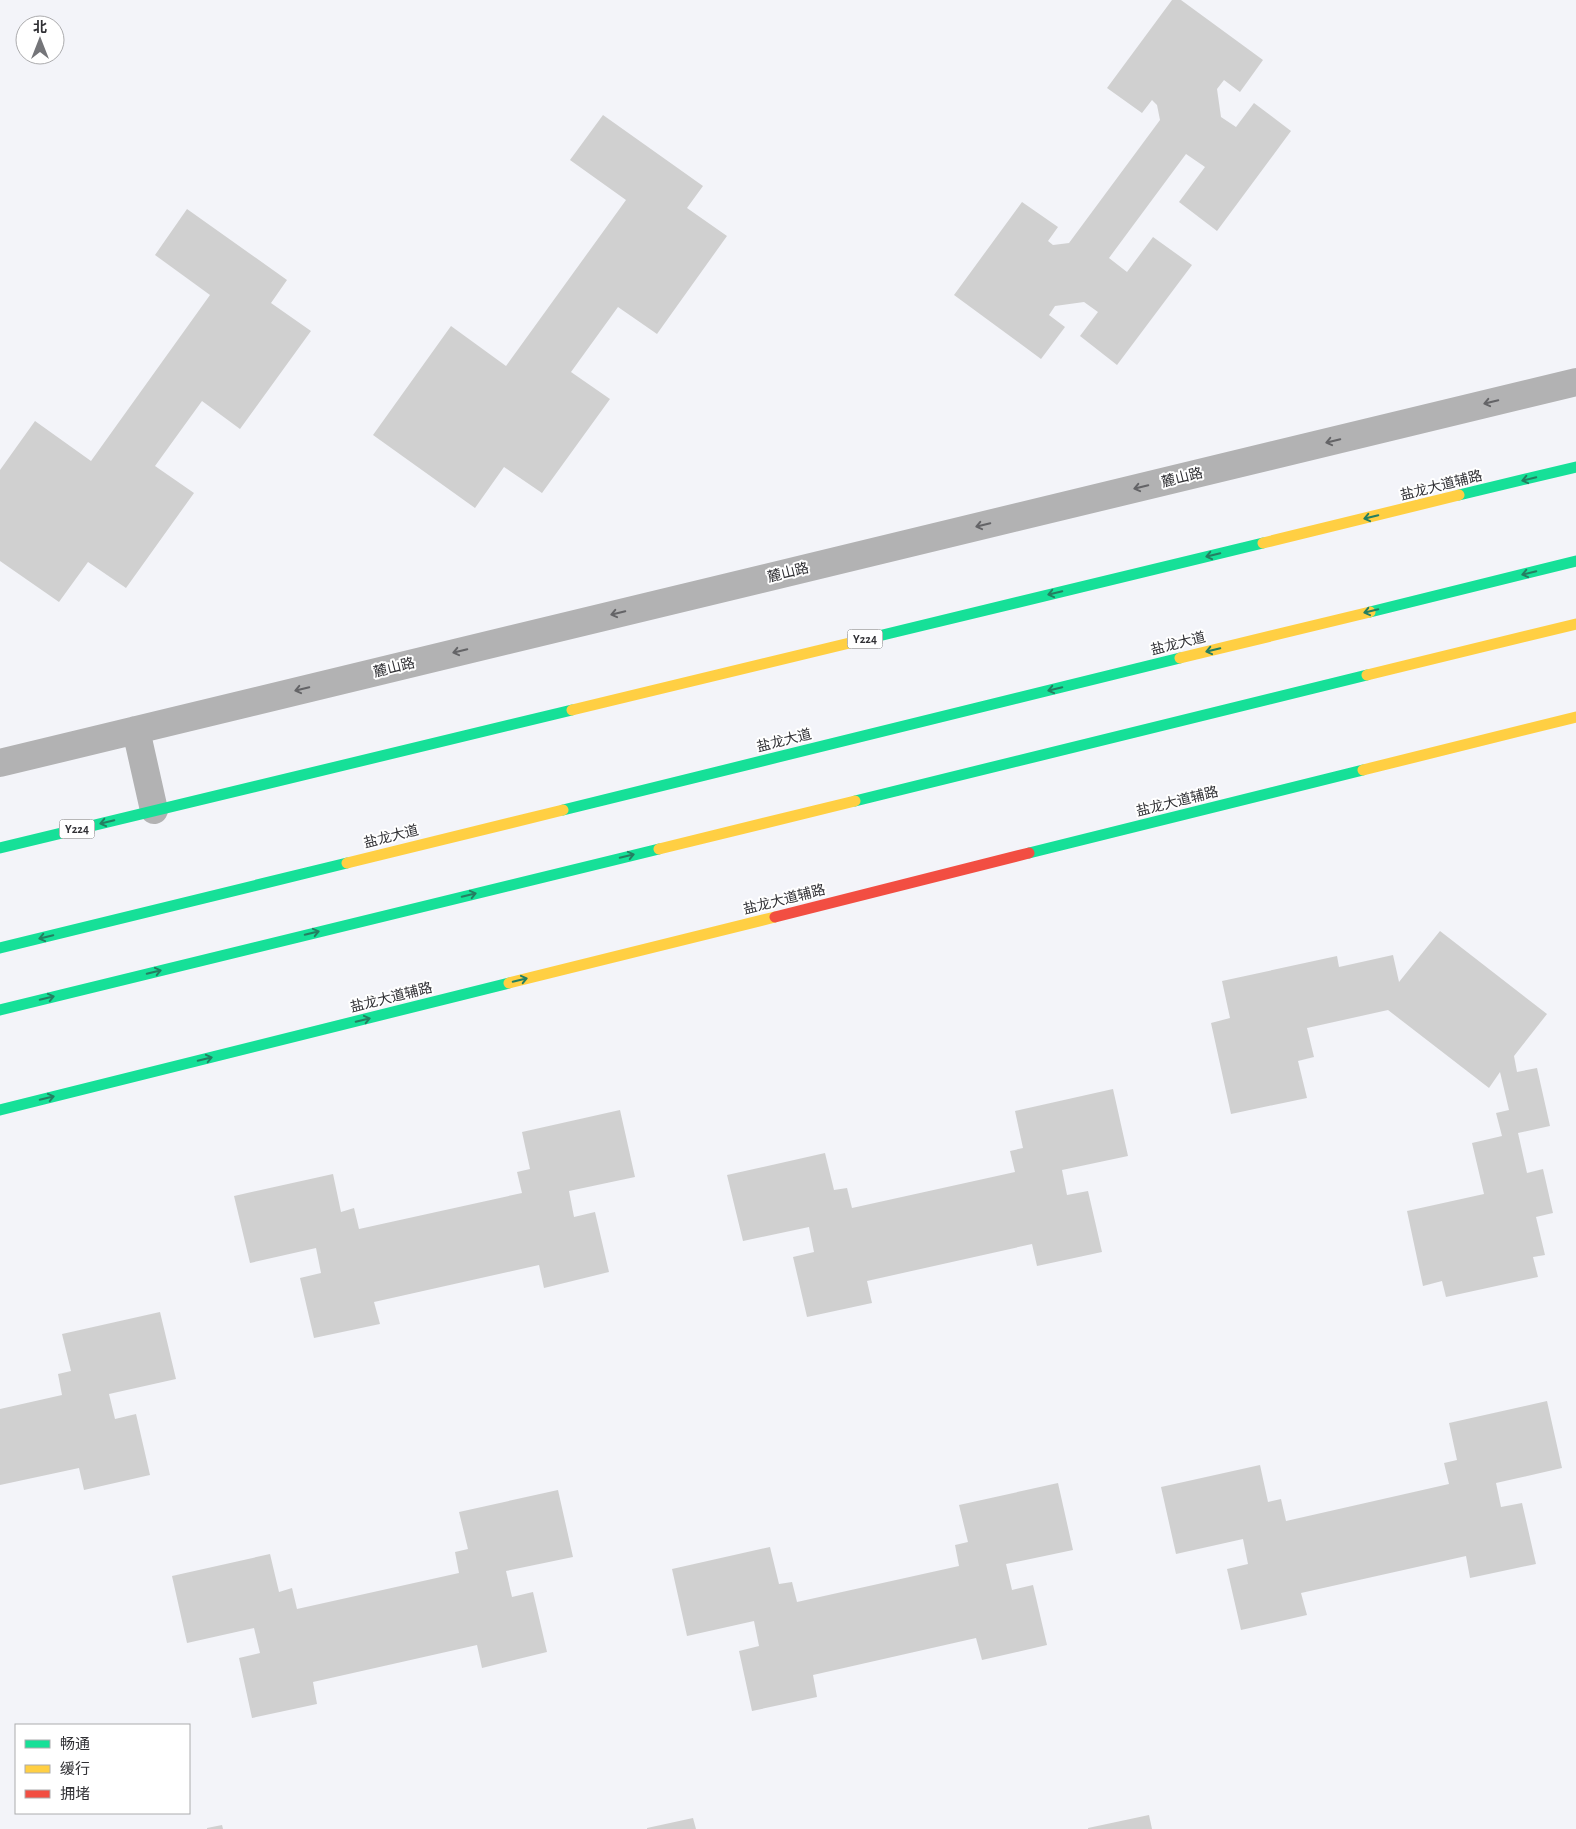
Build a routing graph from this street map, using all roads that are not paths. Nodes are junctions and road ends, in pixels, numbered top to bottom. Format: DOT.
graph roads {
  1 [pos="1576,382"];
  2 [pos="1576,468"];
  3 [pos="1576,561"];
  4 [pos="1576,624"];
  5 [pos="1576,718"];
  6 [pos="136,730"];
  7 [pos="0,762"];
  8 [pos="154,810"];
  9 [pos="0,848"];
  10 [pos="0,948"];
  11 [pos="0,1010"];
  12 [pos="0,1110"];
  1 -- 6 [label="street, 麓山路, one-way"];
  2 -- 8 [label="main road, 盐龙大道辅路 / Y224, one-way"];
  3 -- 10 [label="main road, 盐龙大道, one-way"];
  11 -- 4 [label="main road, one-way"];
  12 -- 5 [label="main road, 盐龙大道辅路, one-way"];
  6 -- 7 [label="street, 麓山路"];
  6 -- 8 [label="street"];
  8 -- 9 [label="main road, 盐龙大道辅路 / Y224, one-way"];
}
